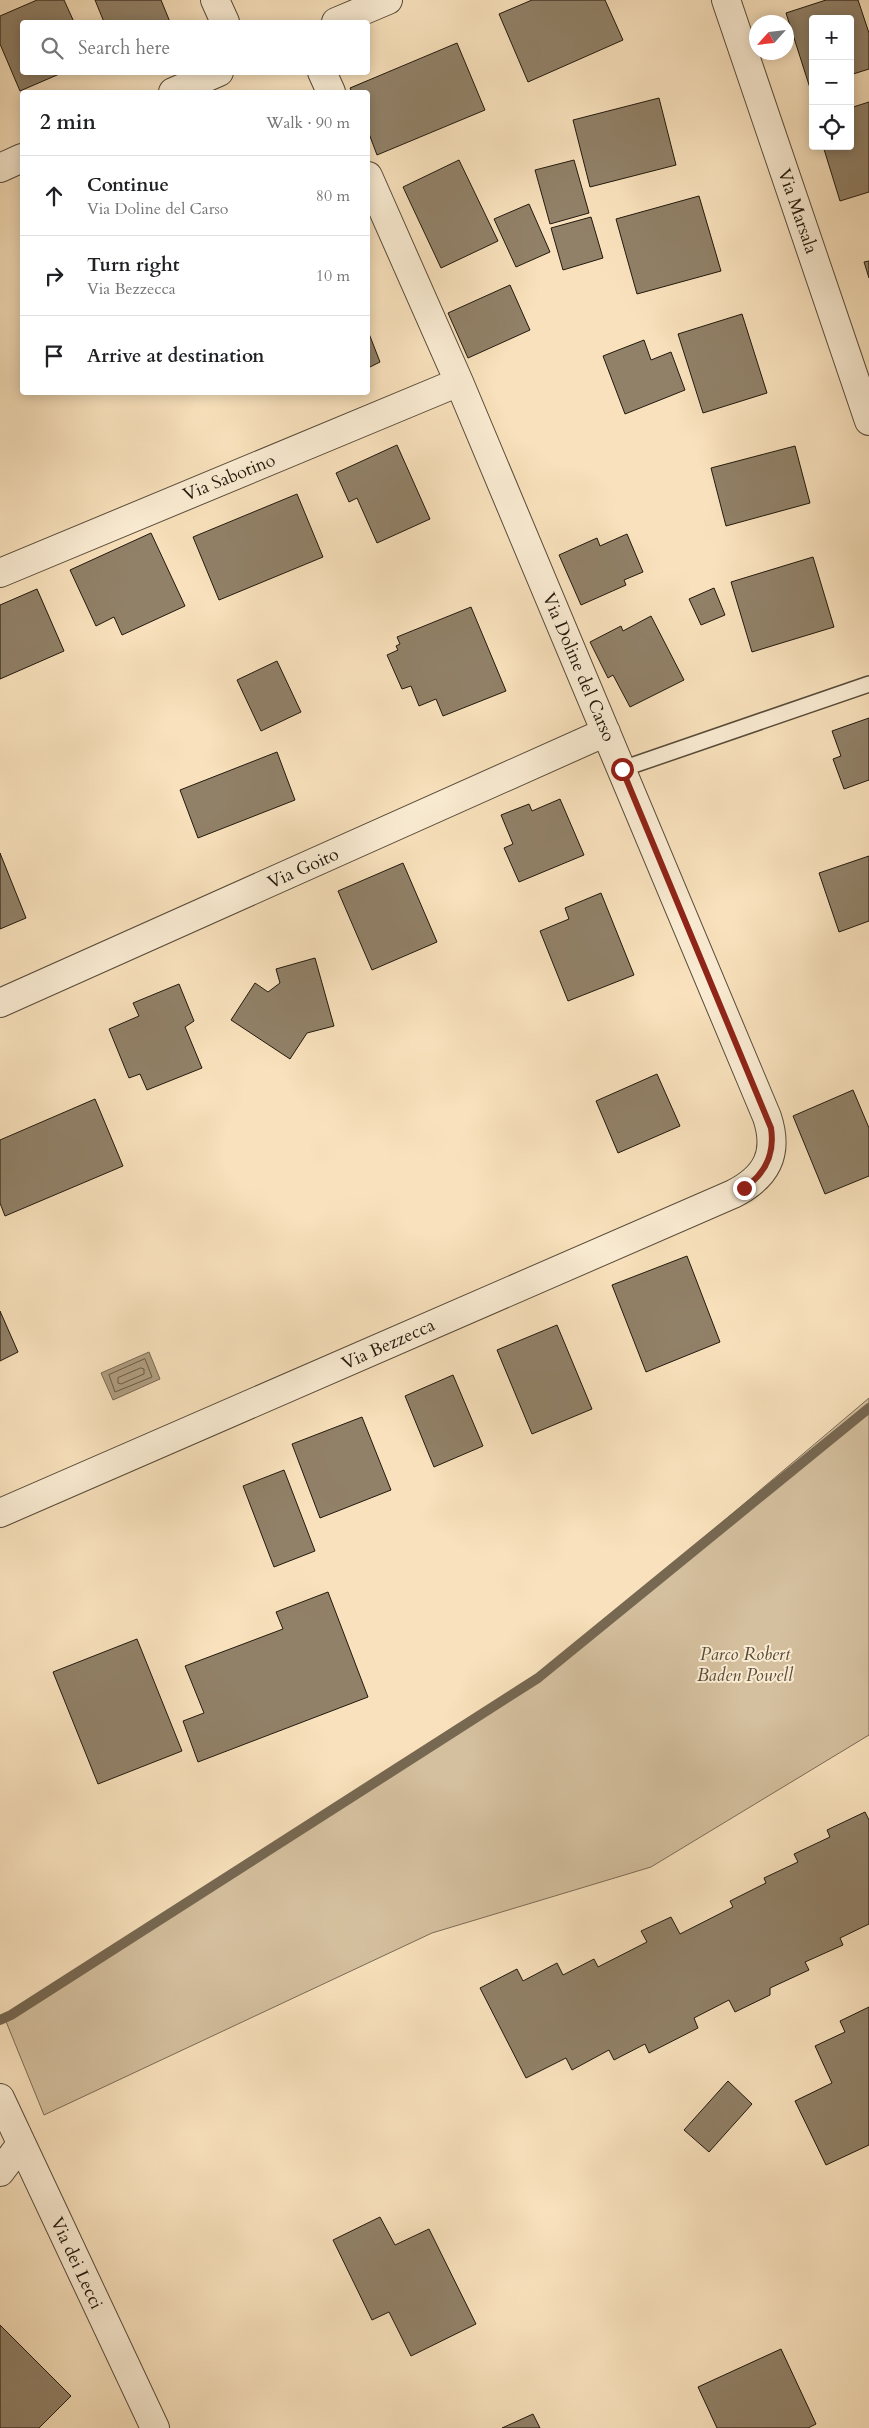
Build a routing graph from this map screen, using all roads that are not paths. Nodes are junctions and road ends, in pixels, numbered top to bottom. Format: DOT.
graph roads {
  1 [pos="215,0"];
  2 [pos="388,0"];
  3 [pos="726,0"];
  4 [pos="224,20"];
  5 [pos="341,20"];
  6 [pos="212,75"];
  7 [pos="323,75"];
  8 [pos="178,90"];
  9 [pos="329,90"];
  10 [pos="20,159"];
  11 [pos="0,168"];
  12 [pos="370,181"];
  13 [pos="459,382"];
  14 [pos="869,421"];
  15 [pos="0,573"];
  16 [pos="869,684"];
  17 [pos="606,732"];
  18 [pos="622,769"];
  19 [pos="0,1003"];
  20 [pos="767,1163"];
  21 [pos="0,1513"];
  22 [pos="0,2098"];
  23 [pos="21,2144"];
  24 [pos="0,2172"];
  25 [pos="155,2428"];
  1 -- 4 [label="street"];
  2 -- 5 [label="street"];
  3 -- 14 [label="street, Via Marsala"];
  6 -- 8 [label="street"];
  7 -- 9 [label="street"];
  10 -- 11 [label="street"];
  12 -- 13 [label="street, Via Doline del Carso"];
  13 -- 15 [label="street, Via Sabotino"];
  13 -- 17 [label="street, Via Doline del Carso"];
  16 -- 18 [label="lane"];
  17 -- 18 [label="street, Via Doline del Carso"];
  17 -- 19 [label="street, Via Goito"];
  18 -- 20 [label="street, Via Doline del Carso"];
  20 -- 21 [label="street, Via Bezzecca"];
  22 -- 23 [label="street, Via dei Lecci"];
  23 -- 24 [label="street"];
  23 -- 25 [label="street, Via dei Lecci"];
}
